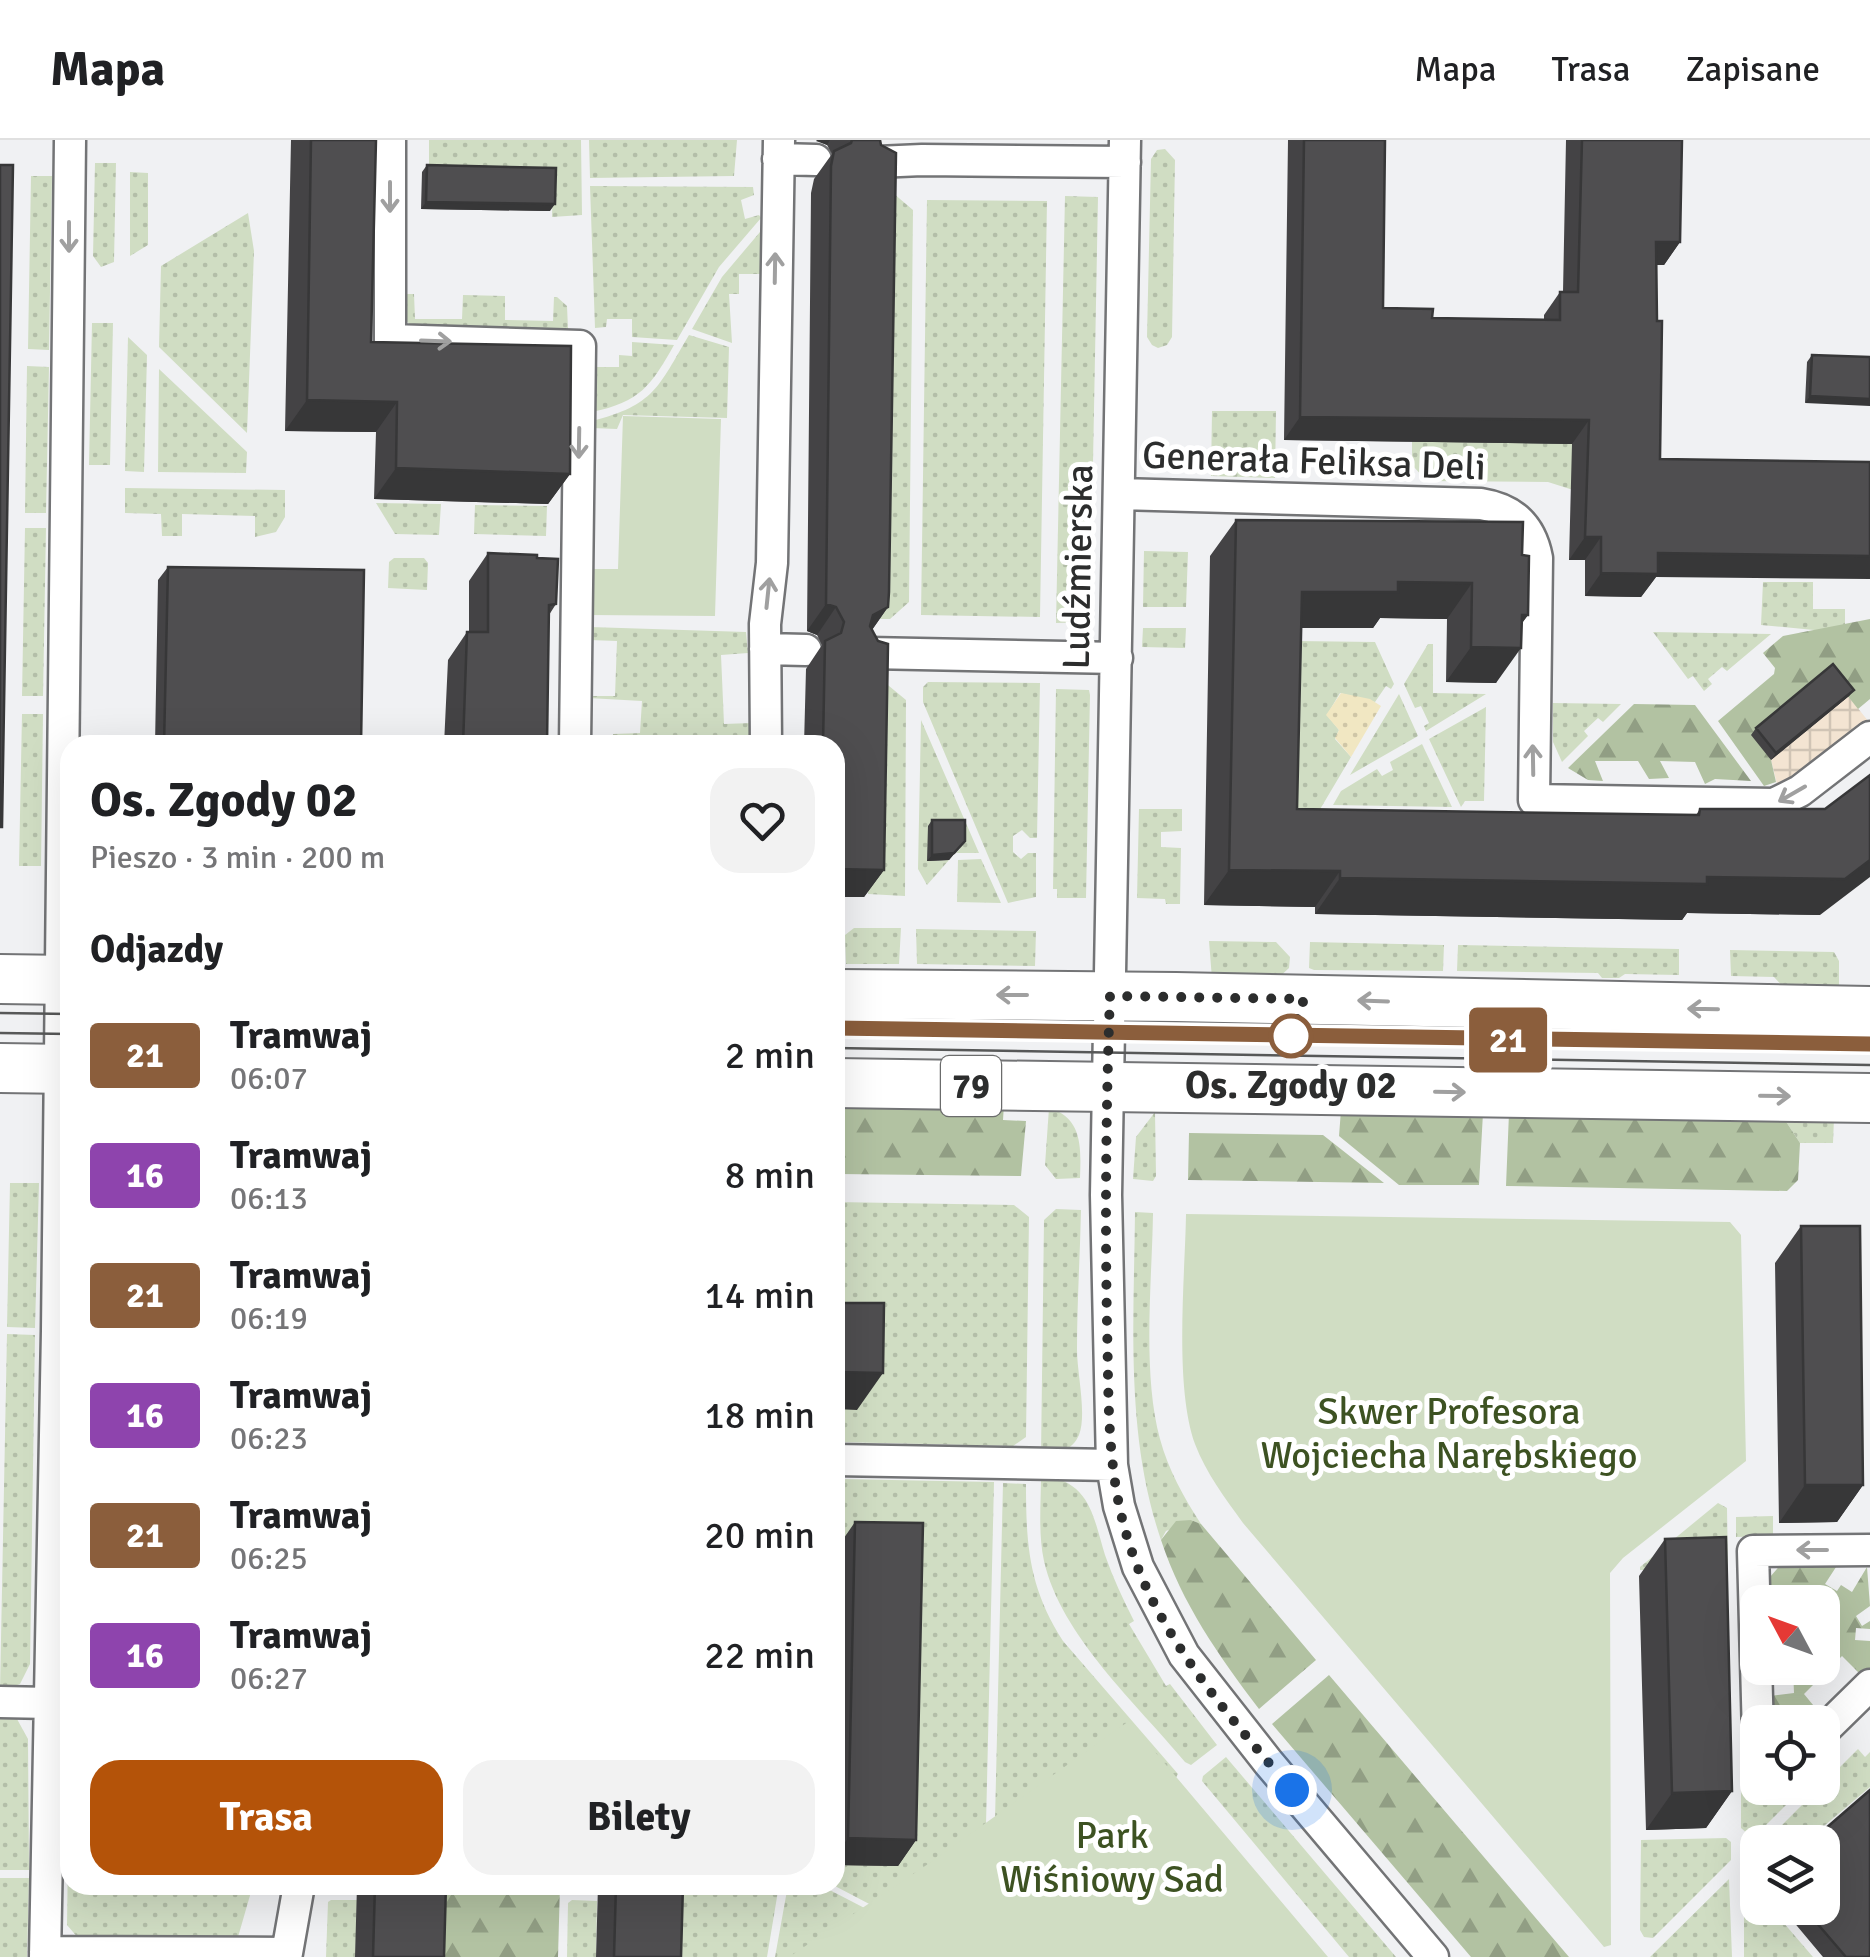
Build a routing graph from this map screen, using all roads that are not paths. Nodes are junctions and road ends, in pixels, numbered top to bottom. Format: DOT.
graph roads {
  1 [pos="70,140"];
  2 [pos="390,140"];
  3 [pos="778,149"];
  4 [pos="1125,151"];
  5 [pos="816,160"];
  6 [pos="877,162"];
  7 [pos="1119,494"];
  8 [pos="764,650"];
  9 [pos="806,650"];
  10 [pos="868,653"];
  11 [pos="1117,658"];
  12 [pos="65,735"];
  13 [pos="575,735"];
  14 [pos="766,735"];
  15 [pos="1870,737"];
  16 [pos="0,978"];
  17 [pos="60,980"];
  18 [pos="845,994"];
  19 [pos="1110,996"];
  20 [pos="1870,1011"];
  21 [pos="0,1068"];
  22 [pos="60,1068"];
  23 [pos="845,1082"];
  24 [pos="1108,1088"];
  25 [pos="1870,1098"];
  26 [pos="845,1460"];
  27 [pos="1112,1465"];
  28 [pos="60,1470"];
  29 [pos="1870,1550"];
  30 [pos="1870,1685"];
  31 [pos="0,1702"];
  32 [pos="50,1703"];
  33 [pos="1757,1705"];
  34 [pos="1840,1714"];
  35 [pos="297,1895"];
  36 [pos="45,1955"];
  37 [pos="1434,1957"];
  1 -- 12 [label="street, one-way"];
  2 -- 13 [label="street, one-way"];
  3 -- 5 [label="street"];
  8 -- 3 [label="street, one-way"];
  4 -- 6 [label="street"];
  4 -- 7 [label="street, Ludźmierska"];
  7 -- 11 [label="street, Ludźmierska"];
  15 -- 7 [label="street, Generała Feliksa Deli, one-way"];
  8 -- 9 [label="street"];
  8 -- 14 [label="street"];
  10 -- 11 [label="street"];
  11 -- 19 [label="street, Ludźmierska"];
  16 -- 17 [label="main road"];
  19 -- 18 [label="main road, one-way"];
  20 -- 19 [label="main road, one-way"];
  19 -- 24 [label="street, Ludźmierska"];
  21 -- 22 [label="main road"];
  23 -- 24 [label="main road, 79"];
  24 -- 25 [label="main road, 79, one-way"];
  24 -- 27 [label="street, Ludźmierska"];
  26 -- 27 [label="street"];
  27 -- 37 [label="street, Ludźmierska"];
  28 -- 32 [label="street"];
  29 -- 33 [label="street, one-way"];
  30 -- 34 [label="street"];
  31 -- 32 [label="street"];
  32 -- 36 [label="street"];
  35 -- 36 [label="street"];
}
